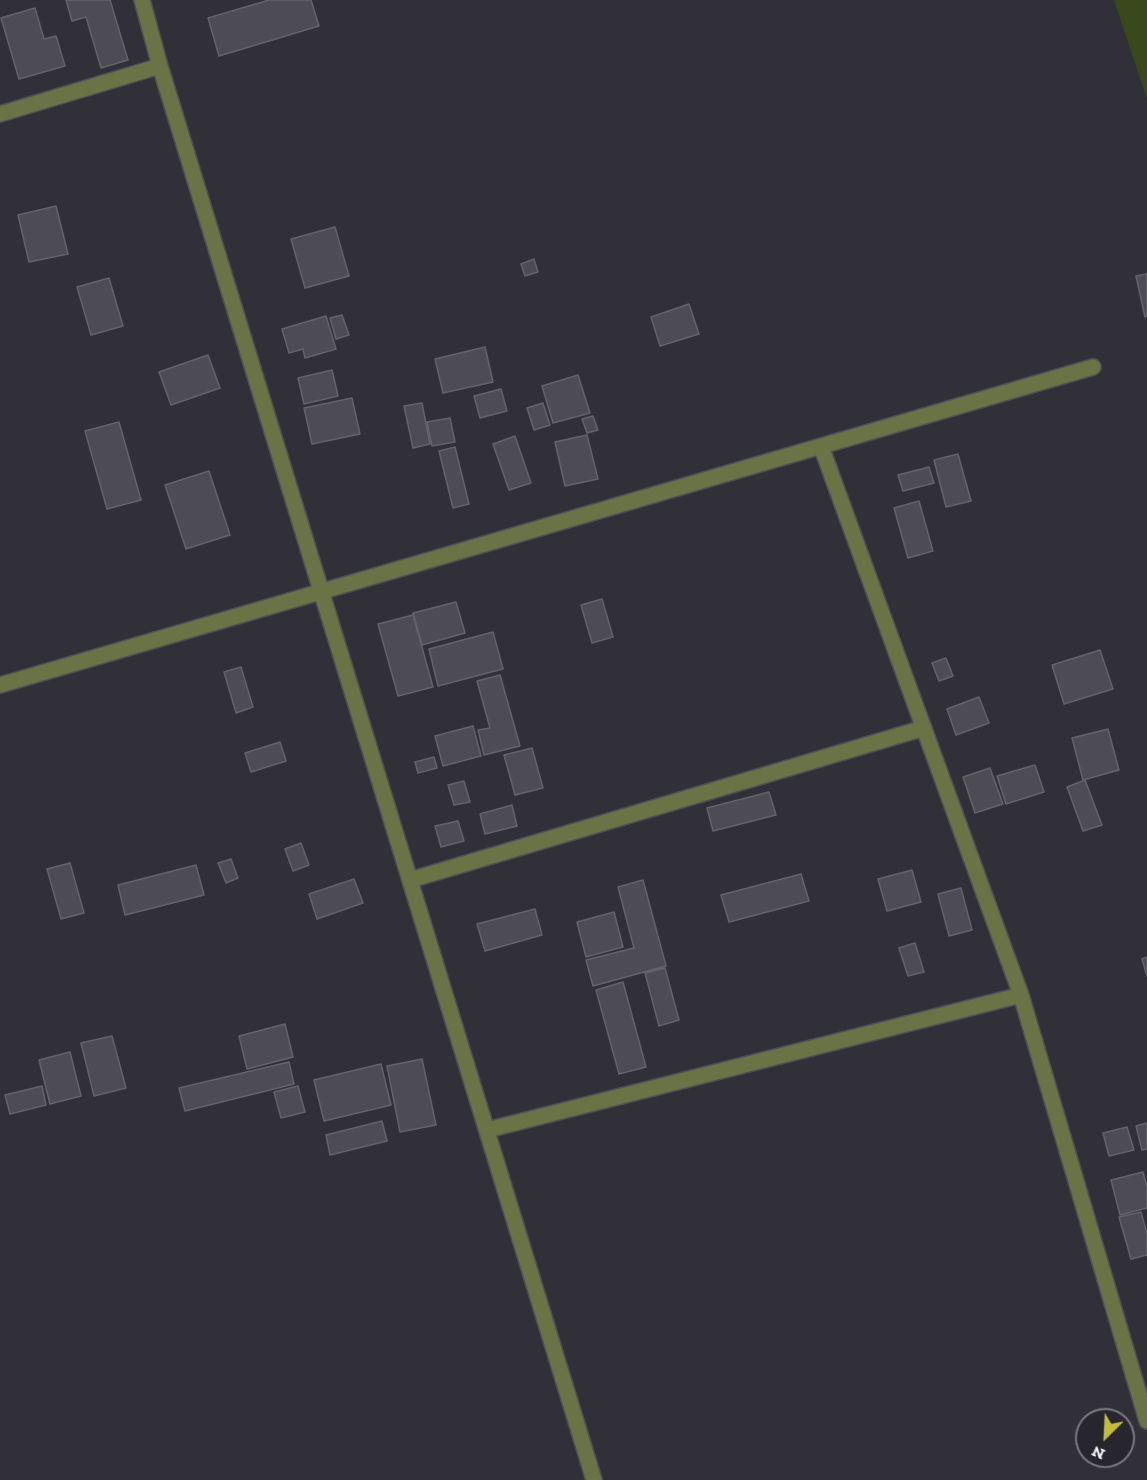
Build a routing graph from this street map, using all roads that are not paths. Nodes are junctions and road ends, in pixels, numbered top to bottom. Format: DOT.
graph roads {
  1 [pos="142,0"];
  2 [pos="160,66"];
  3 [pos="0,114"];
  4 [pos="1093,367"];
  5 [pos="821,446"];
  6 [pos="321,591"];
  7 [pos="0,685"];
  8 [pos="924,728"];
  9 [pos="410,880"];
  10 [pos="1021,995"];
  11 [pos="487,1130"];
  12 [pos="1147,1421"];
  13 [pos="594,1480"];
  1 -- 2 [label="street"];
  2 -- 3 [label="street"];
  2 -- 6 [label="street"];
  4 -- 5 [label="street"];
  5 -- 6 [label="street"];
  5 -- 8 [label="street"];
  6 -- 7 [label="street"];
  6 -- 9 [label="street"];
  8 -- 9 [label="street"];
  8 -- 10 [label="street"];
  9 -- 11 [label="street"];
  10 -- 11 [label="street"];
  10 -- 12 [label="street"];
  11 -- 13 [label="street"];
}
